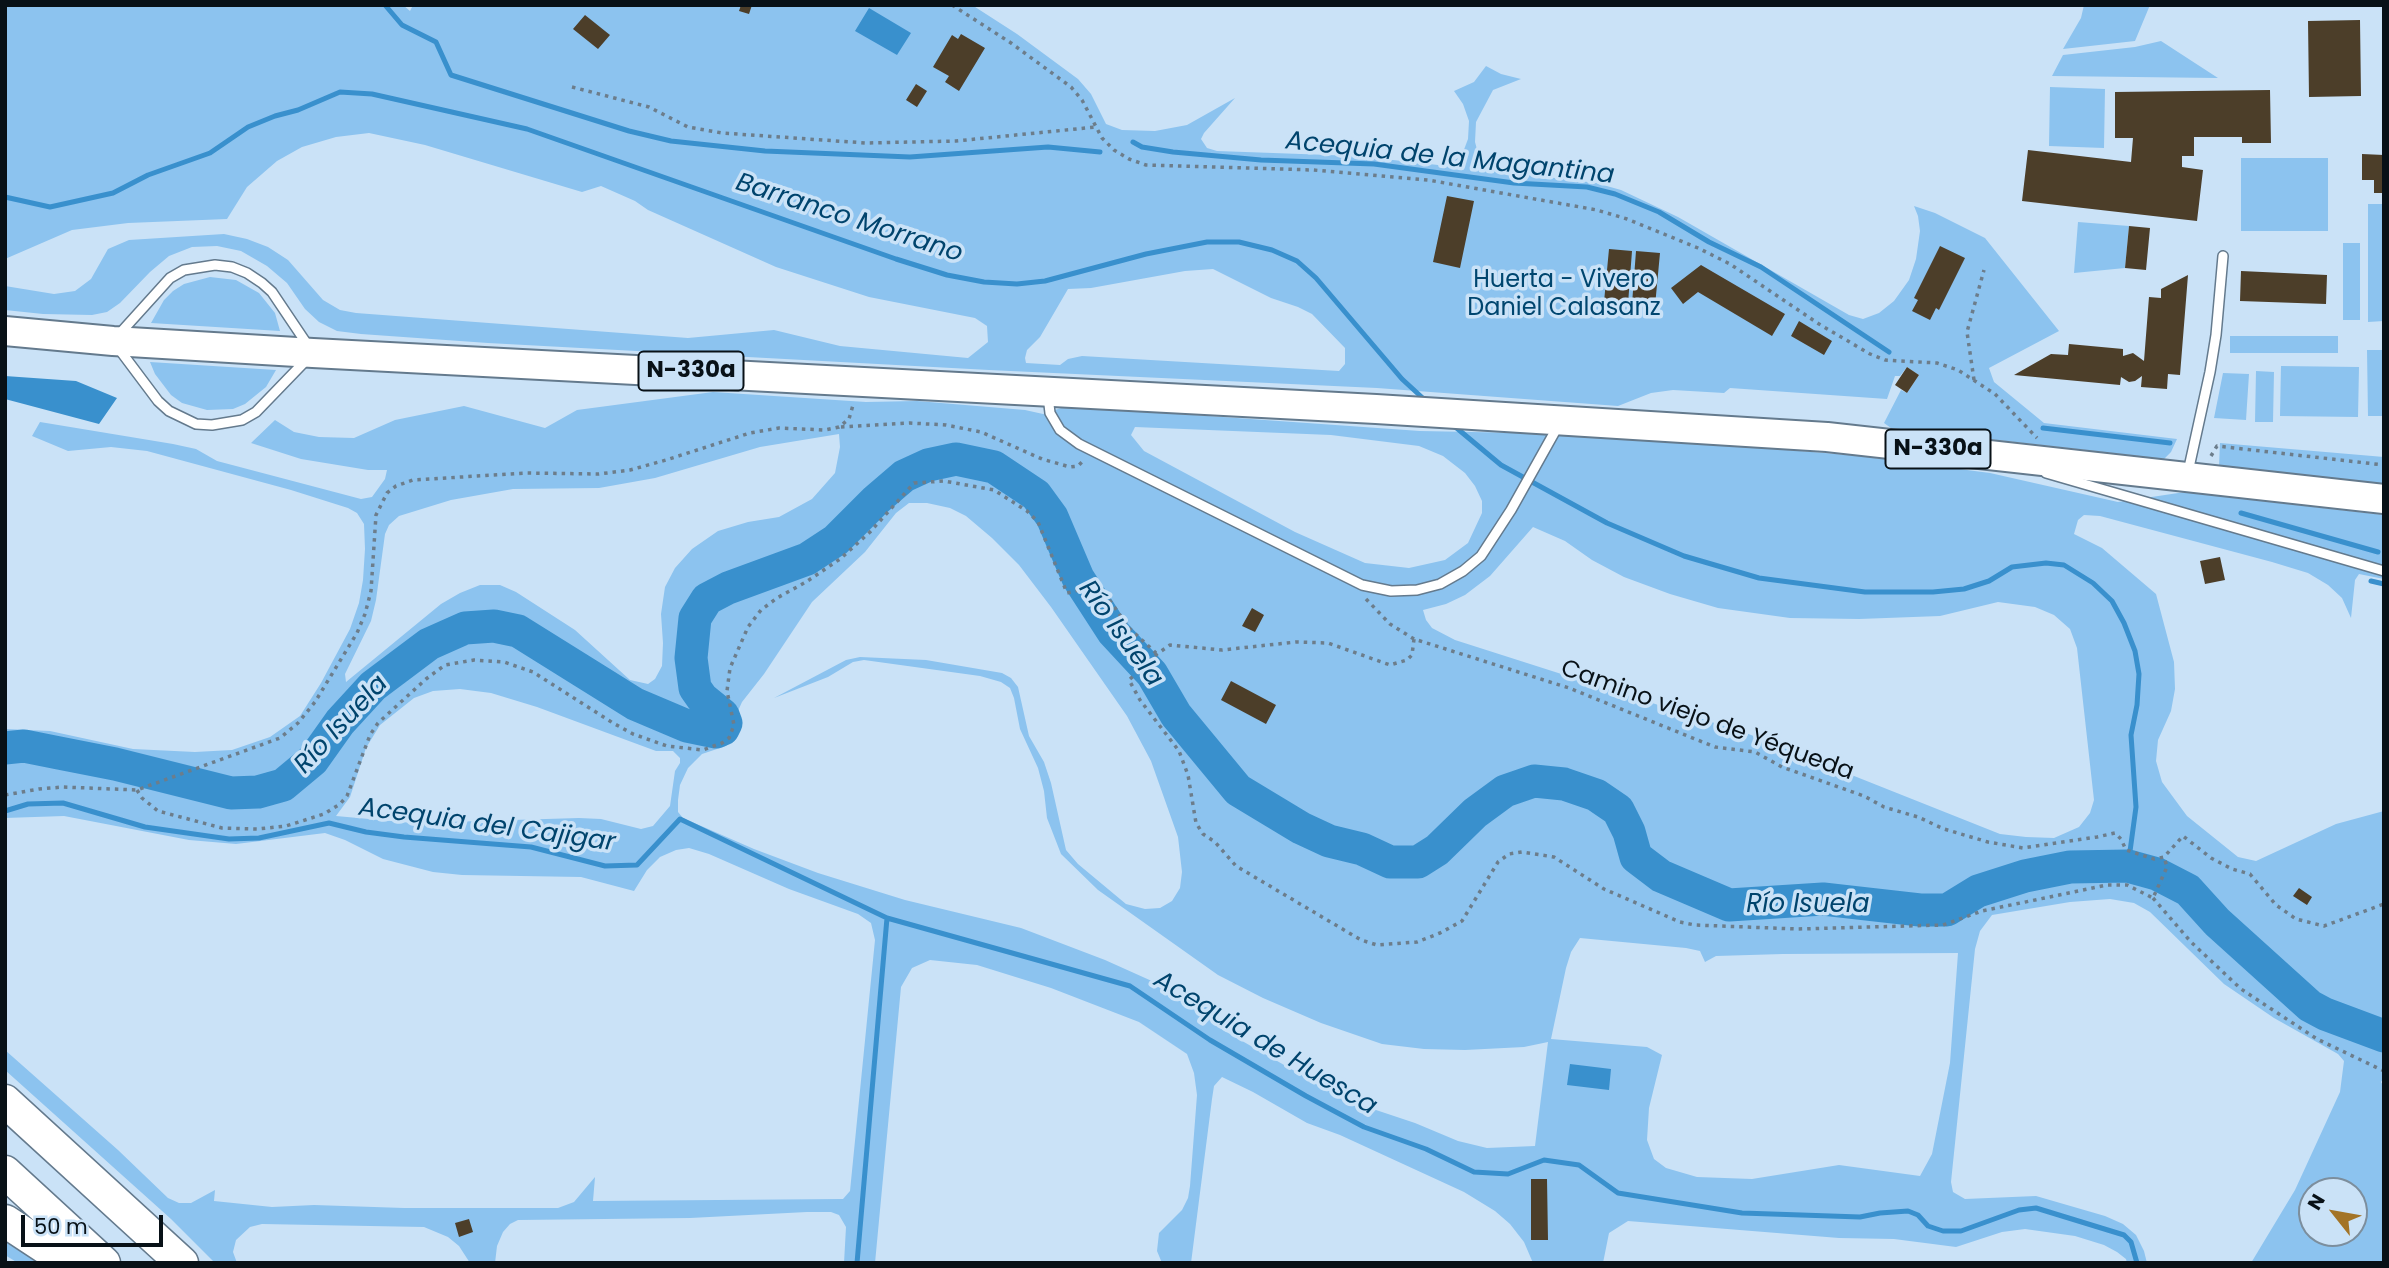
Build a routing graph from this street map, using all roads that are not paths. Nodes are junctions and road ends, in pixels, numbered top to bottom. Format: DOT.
graph roads {
  1 [pos="2223,256"];
  2 [pos="5,331"];
  3 [pos="113,341"];
  4 [pos="313,353"];
  5 [pos="1048,391"];
  6 [pos="1562,419"];
  7 [pos="1996,456"];
  8 [pos="2189,466"];
  9 [pos="2384,499"];
  10 [pos="2384,571"];
  11 [pos="5,1101"];
  12 [pos="5,1172"];
  13 [pos="5,1221"];
  14 [pos="69,1263"];
  15 [pos="104,1263"];
  16 [pos="182,1263"];
  1 -- 8 [label="lane"];
  2 -- 3 [label="highway, N-330a"];
  3 -- 4 [label="highway, N-330a"];
  3 -- 4 [label="lane"];
  3 -- 4 [label="lane"];
  4 -- 5 [label="highway, N-330a"];
  5 -- 6 [label="highway, N-330a"];
  5 -- 6 [label="lane"];
  6 -- 7 [label="highway, N-330a"];
  7 -- 8 [label="highway, N-330a"];
  7 -- 10 [label="lane"];
  8 -- 9 [label="highway, N-330a"];
  11 -- 16 [label="highway"];
  12 -- 15 [label="highway"];
  13 -- 14 [label="highway"];
}
